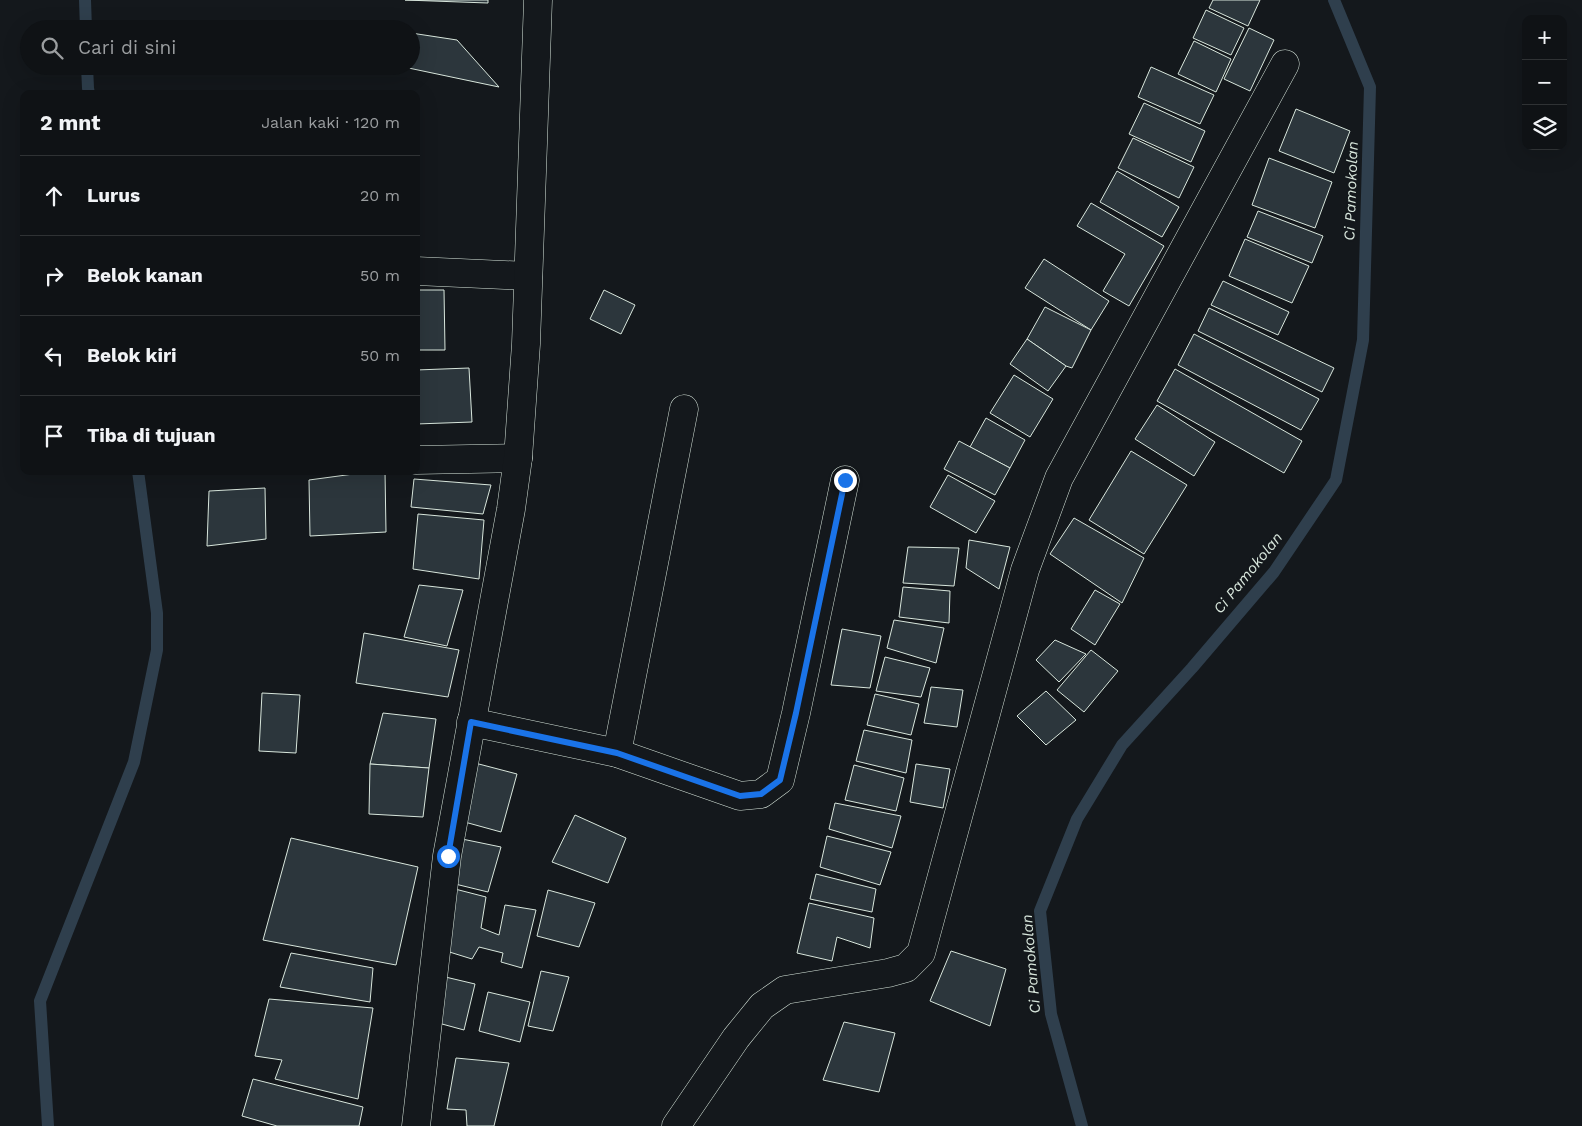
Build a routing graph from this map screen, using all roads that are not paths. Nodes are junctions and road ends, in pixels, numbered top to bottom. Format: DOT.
graph roads {
  1 [pos="538,0"];
  2 [pos="1285,64"];
  3 [pos="420,271"];
  4 [pos="528,276"];
  5 [pos="684,409"];
  6 [pos="518,458"];
  7 [pos="420,460"];
  8 [pos="845,480"];
  9 [pos="471,722"];
  10 [pos="617,753"];
  11 [pos="416,1126"];
  12 [pos="676,1126"];
  1 -- 4 [label="street"];
  2 -- 12 [label="street"];
  3 -- 4 [label="street"];
  4 -- 6 [label="street"];
  5 -- 10 [label="street"];
  6 -- 7 [label="street"];
  6 -- 9 [label="street"];
  8 -- 10 [label="street"];
  9 -- 10 [label="street"];
  9 -- 11 [label="street"];
}
